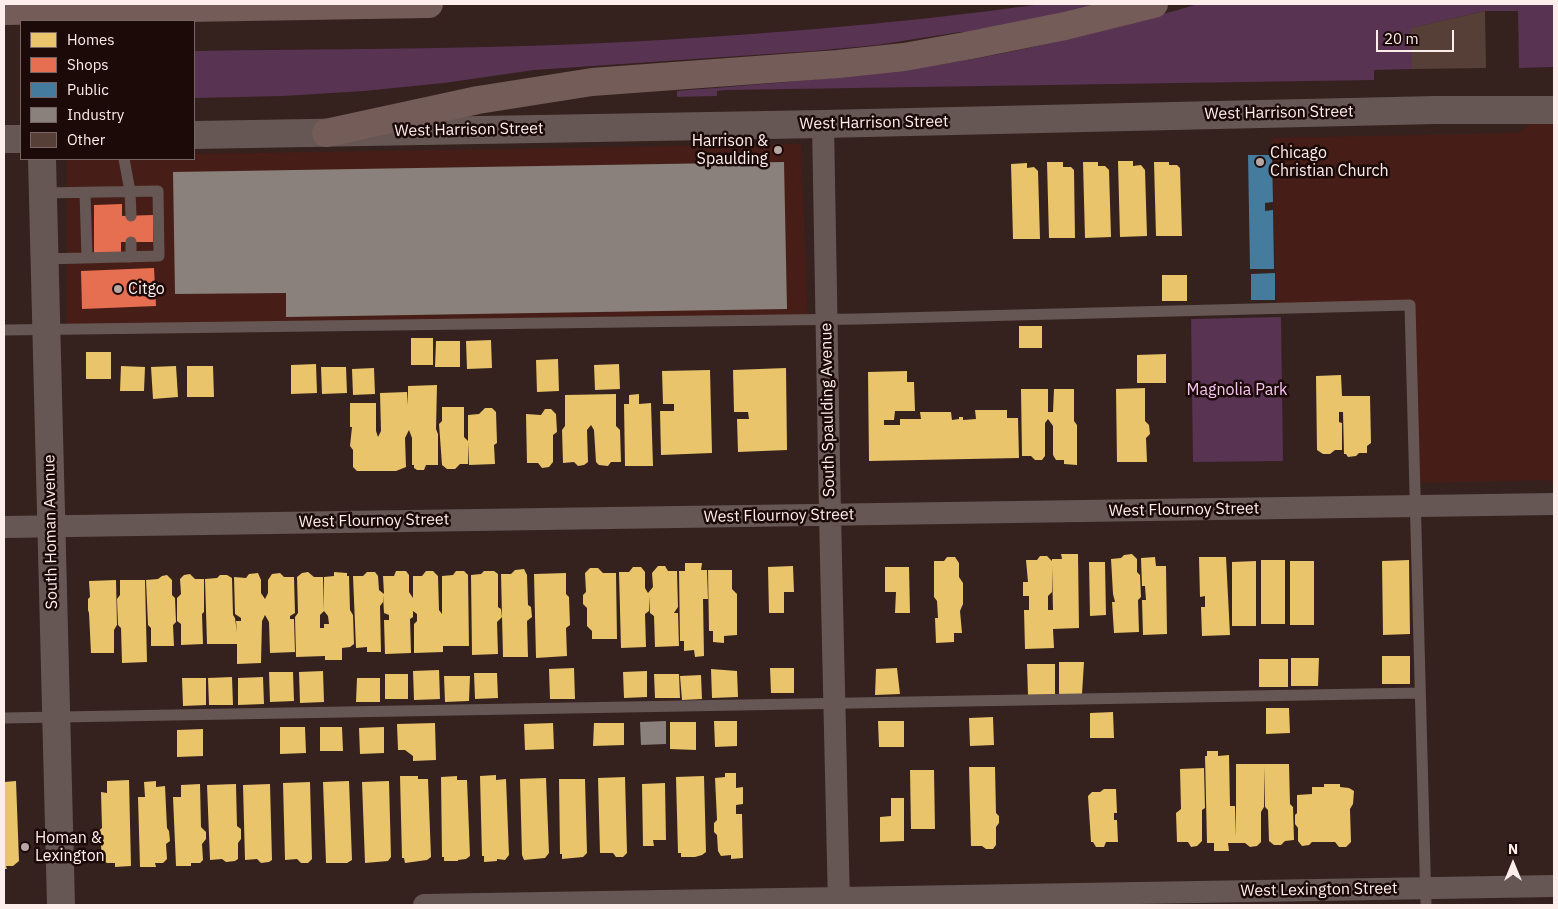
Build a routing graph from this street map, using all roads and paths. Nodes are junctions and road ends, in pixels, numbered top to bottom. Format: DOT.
graph roads {
  1 [pos="37,4"];
  2 [pos="430,4"];
  3 [pos="1154,4"];
  4 [pos="4,11"];
  5 [pos="38,20"];
  6 [pos="1554,110"];
  7 [pos="823,124"];
  8 [pos="326,133"];
  9 [pos="195,135"];
  10 [pos="4,139"];
  11 [pos="20,139"];
  12 [pos="42,160"];
  13 [pos="124,160"];
  14 [pos="130,191"];
  15 [pos="85,193"];
  16 [pos="43,194"];
  17 [pos="131,216"];
  18 [pos="131,242"];
  19 [pos="132,257"];
  20 [pos="87,258"];
  21 [pos="44,259"];
  22 [pos="826,320"];
  23 [pos="46,329"];
  24 [pos="4,330"];
  25 [pos="1554,504"];
  26 [pos="1416,506"];
  27 [pos="830,515"];
  28 [pos="51,526"];
  29 [pos="4,527"];
  30 [pos="1420,693"];
  31 [pos="834,704"];
  32 [pos="56,717"];
  33 [pos="4,718"];
  34 [pos="1554,886"];
  35 [pos="1426,897"];
  36 [pos="839,902"];
  37 [pos="61,905"];
  38 [pos="424,905"];
  1 -- 5 [label="street"];
  2 -- 4 [label="highway"];
  3 -- 8 [label="highway"];
  6 -- 7 [label="street, West Harrison Street"];
  7 -- 8 [label="street, West Harrison Street"];
  7 -- 22 [label="street, South Spaulding Avenue"];
  8 -- 9 [label="street, West Harrison Street"];
  10 -- 11 [label="street"];
  12 -- 16 [label="street, South Homan Avenue"];
  13 -- 14 [label="lane"];
  14 -- 15 [label="lane"];
  14 -- 17 [label="lane"];
  14 -- 19 [label="lane"];
  15 -- 16 [label="lane"];
  15 -- 20 [label="lane"];
  16 -- 21 [label="street, South Homan Avenue"];
  18 -- 19 [label="lane"];
  19 -- 20 [label="lane"];
  20 -- 21 [label="lane"];
  21 -- 23 [label="street, South Homan Avenue"];
  22 -- 23 [label="lane"];
  22 -- 26 [label="lane"];
  22 -- 27 [label="street, South Spaulding Avenue"];
  23 -- 24 [label="lane"];
  23 -- 28 [label="street, South Homan Avenue"];
  25 -- 26 [label="street, West Flournoy Street"];
  26 -- 27 [label="street, West Flournoy Street"];
  26 -- 30 [label="lane"];
  27 -- 28 [label="street, West Flournoy Street"];
  27 -- 31 [label="street, South Spaulding Avenue"];
  28 -- 29 [label="street, West Flournoy Street"];
  28 -- 32 [label="street, South Homan Avenue"];
  30 -- 31 [label="lane"];
  30 -- 35 [label="lane"];
  31 -- 32 [label="lane"];
  31 -- 36 [label="street, South Spaulding Avenue"];
  32 -- 33 [label="lane"];
  32 -- 37 [label="street, South Homan Avenue"];
  34 -- 35 [label="street, West Lexington Street"];
  35 -- 36 [label="street, West Lexington Street"];
  36 -- 38 [label="street, West Lexington Street"];
}
